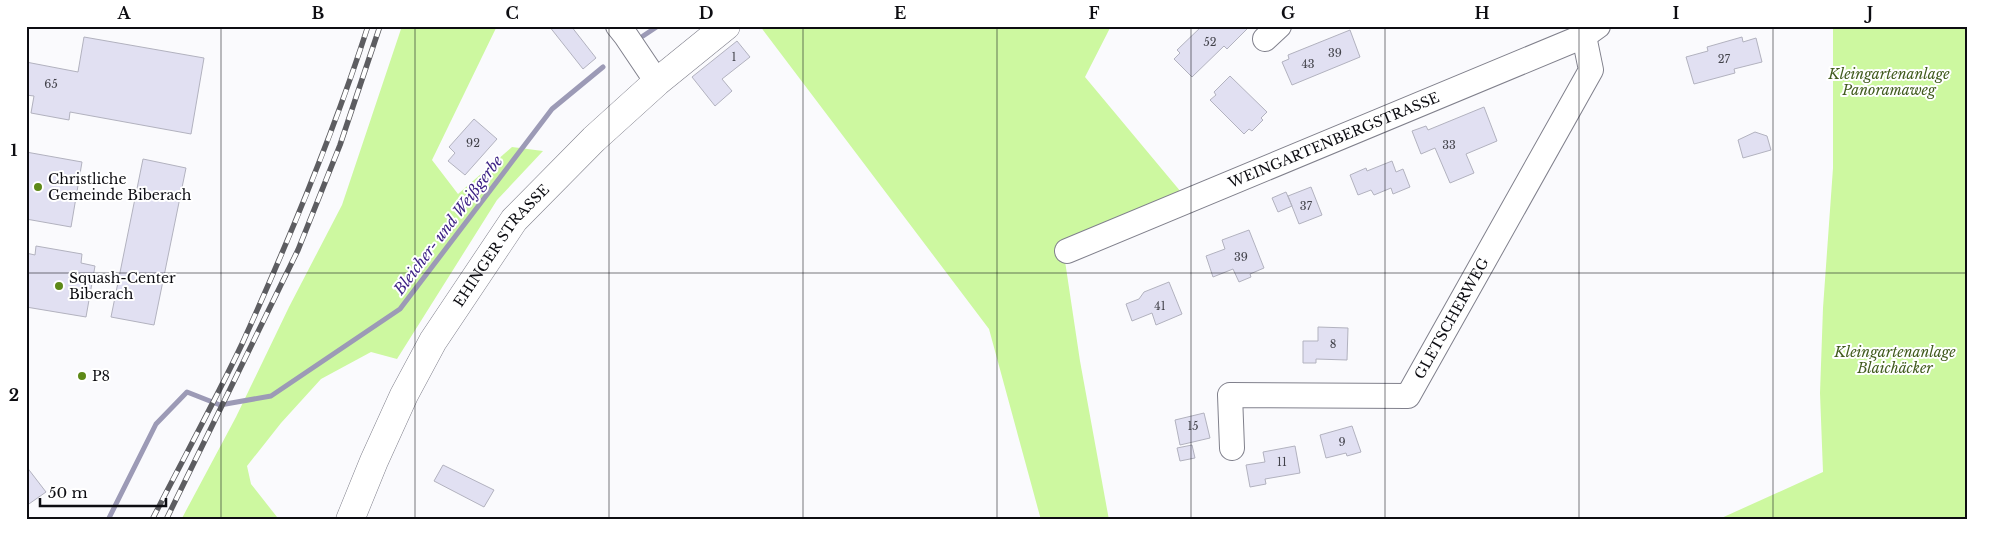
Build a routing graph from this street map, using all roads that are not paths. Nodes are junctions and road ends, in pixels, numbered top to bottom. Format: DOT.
graph roads {
  1 [pos="618,26"];
  2 [pos="726,26"];
  3 [pos="1591,31"];
  4 [pos="657,82"];
  5 [pos="1068,251"];
  6 [pos="1232,448"];
  7 [pos="350,520"];
  1 -- 4 [label="street"];
  2 -- 4 [label="main road, EHINGER STRASSE"];
  3 -- 5 [label="street, WEINGARTENBERGSTRASSE"];
  3 -- 6 [label="street, GLETSCHERWEG"];
  4 -- 7 [label="main road, EHINGER STRASSE"];
}
